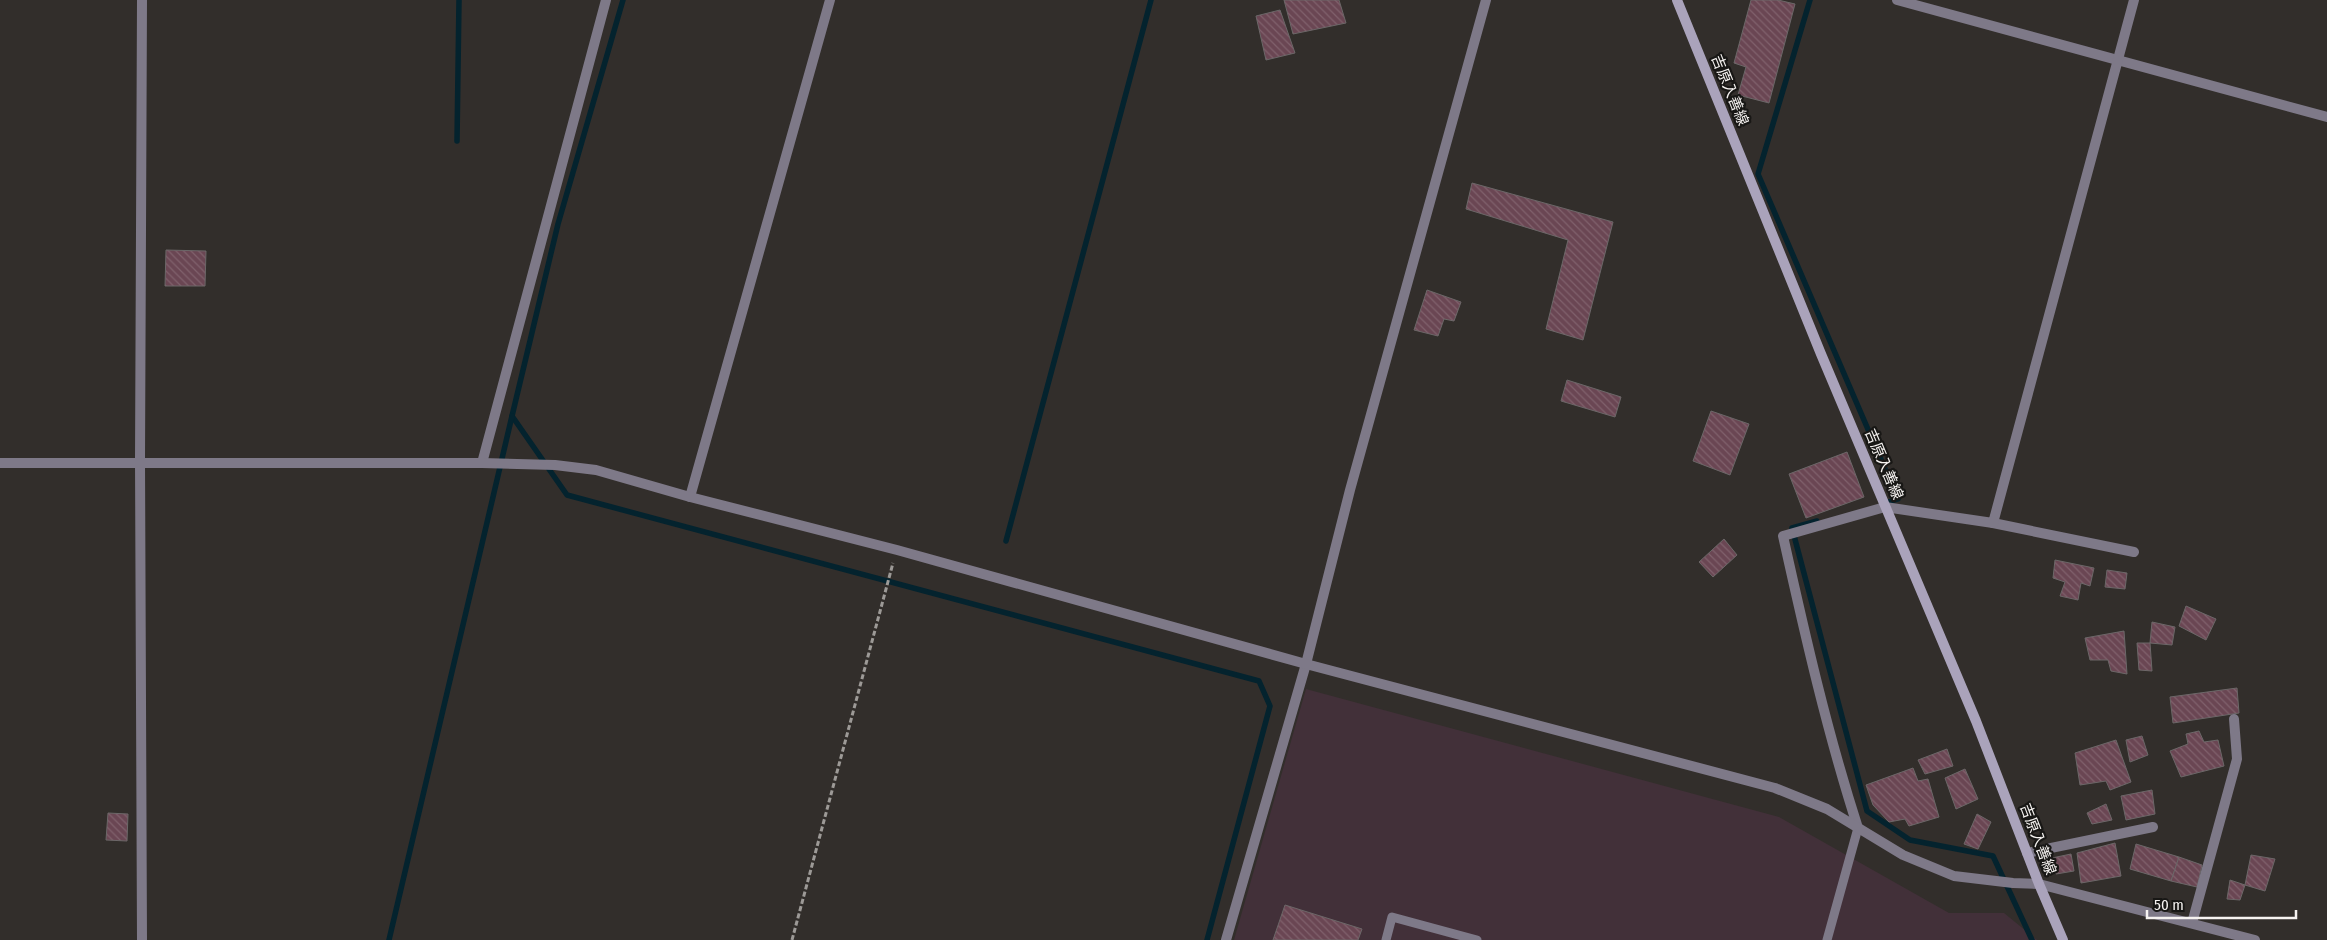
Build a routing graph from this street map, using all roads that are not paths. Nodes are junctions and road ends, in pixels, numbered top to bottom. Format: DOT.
graph roads {
  1 [pos="142,0"];
  2 [pos="606,0"];
  3 [pos="830,0"];
  4 [pos="1486,0"];
  5 [pos="1677,0"];
  6 [pos="1897,0"];
  7 [pos="2134,0"];
  8 [pos="2117,61"];
  9 [pos="2327,117"];
  10 [pos="140,462"];
  11 [pos="482,462"];
  12 [pos="0,463"];
  13 [pos="690,497"];
  14 [pos="1885,507"];
  15 [pos="1993,523"];
  16 [pos="2134,552"];
  17 [pos="1306,664"];
  18 [pos="2234,719"];
  19 [pos="2153,827"];
  20 [pos="1858,828"];
  21 [pos="2027,852"];
  22 [pos="2039,884"];
  23 [pos="2192,923"];
  24 [pos="142,940"];
  25 [pos="1226,940"];
  26 [pos="1386,940"];
  27 [pos="1478,940"];
  28 [pos="1827,940"];
  29 [pos="2063,940"];
  30 [pos="2255,940"];
  1 -- 10 [label="street"];
  2 -- 11 [label="street"];
  3 -- 13 [label="street"];
  4 -- 17 [label="street"];
  5 -- 14 [label="main road, 吉原入善線"];
  6 -- 8 [label="street"];
  7 -- 8 [label="street"];
  8 -- 9 [label="street"];
  8 -- 15 [label="street"];
  10 -- 11 [label="street"];
  10 -- 12 [label="street"];
  10 -- 24 [label="street"];
  11 -- 13 [label="street"];
  13 -- 17 [label="street"];
  14 -- 15 [label="street"];
  14 -- 20 [label="street"];
  14 -- 21 [label="main road, 吉原入善線"];
  15 -- 16 [label="street"];
  17 -- 20 [label="street"];
  17 -- 25 [label="street"];
  18 -- 23 [label="street"];
  19 -- 21 [label="street"];
  20 -- 22 [label="street"];
  20 -- 28 [label="lane"];
  21 -- 22 [label="main road, 吉原入善線"];
  22 -- 23 [label="street"];
  22 -- 29 [label="main road, 吉原入善線"];
  23 -- 30 [label="street"];
  26 -- 27 [label="lane"];
}
